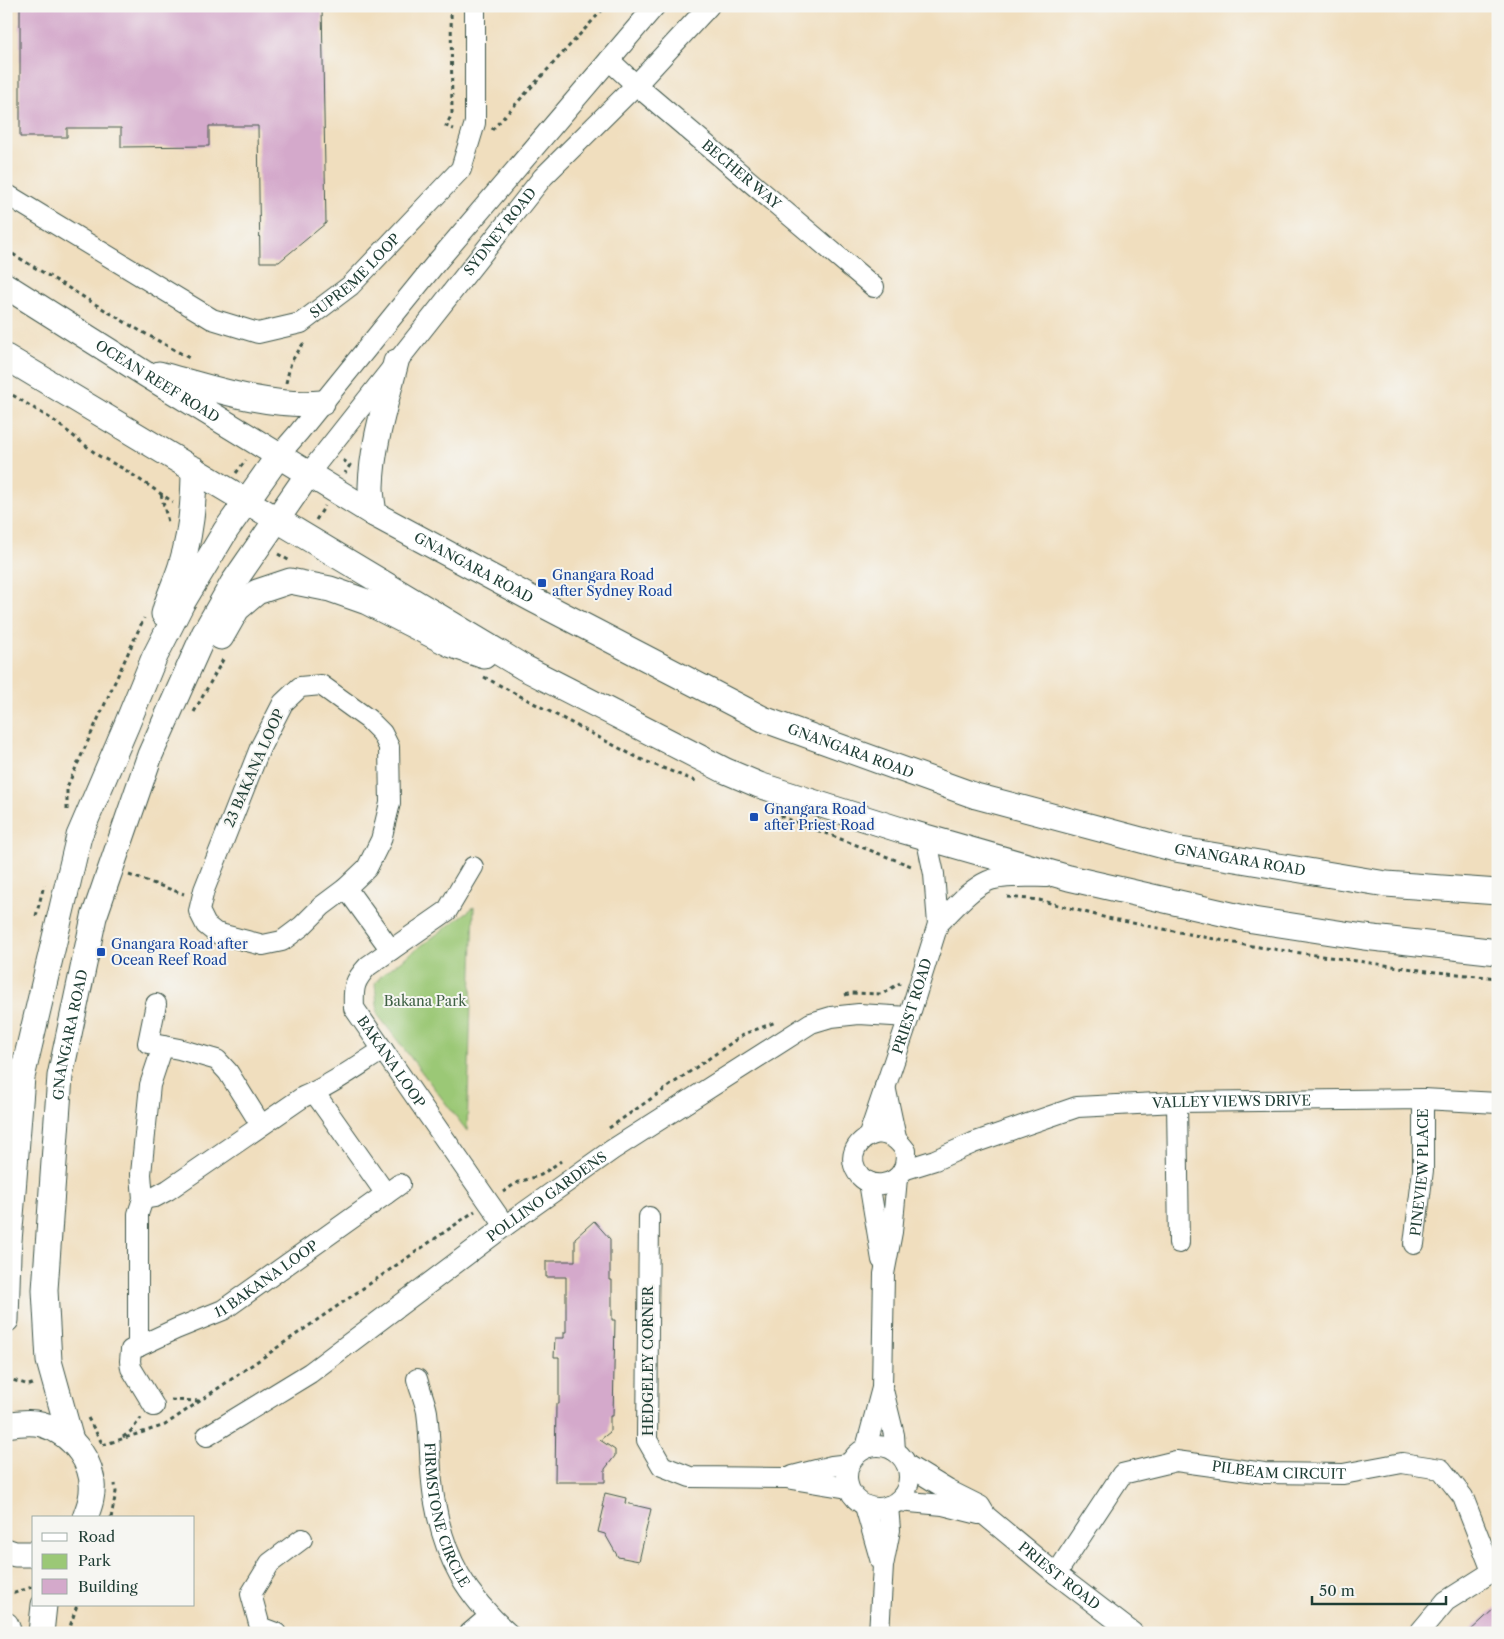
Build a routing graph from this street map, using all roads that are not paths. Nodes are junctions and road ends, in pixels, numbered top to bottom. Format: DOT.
graph roads {
  1 [pos="476,6"];
  2 [pos="655,6"];
  3 [pos="709,6"];
  4 [pos="609,60"];
  5 [pos="636,85"];
  6 [pos="6,194"];
  7 [pos="6,286"];
  8 [pos="874,287"];
  9 [pos="6,357"];
  10 [pos="396,362"];
  11 [pos="135,368"];
  12 [pos="322,403"];
  13 [pos="279,455"];
  14 [pos="194,469"];
  15 [pos="309,473"];
  16 [pos="246,501"];
  17 [pos="374,514"];
  18 [pos="277,519"];
  19 [pos="154,658"];
  20 [pos="523,667"];
  21 [pos="150,755"];
  22 [pos="926,838"];
  23 [pos="473,867"];
  24 [pos="1069,878"];
  25 [pos="346,888"];
  26 [pos="1498,892"];
  27 [pos="938,924"];
  28 [pos="391,950"];
  29 [pos="1498,952"];
  30 [pos="156,1004"];
  31 [pos="909,1017"];
  32 [pos="163,1046"];
  33 [pos="383,1050"];
  34 [pos="885,1086"];
  35 [pos="314,1092"];
  36 [pos="1423,1100"];
  37 [pos="1177,1102"];
  38 [pos="1498,1103"];
  39 [pos="261,1125"];
  40 [pos="869,1135"];
  41 [pos="901,1159"];
  42 [pos="869,1182"];
  43 [pos="144,1199"];
  44 [pos="649,1217"];
  45 [pos="505,1226"];
  46 [pos="1179,1243"];
  47 [pos="1414,1244"];
  48 [pos="884,1274"];
  49 [pos="6,1320"];
  50 [pos="138,1347"];
  51 [pos="417,1379"];
  52 [pos="882,1388"];
  53 [pos="154,1406"];
  54 [pos="6,1425"];
  55 [pos="207,1436"];
  56 [pos="71,1440"];
  57 [pos="866,1448"];
  58 [pos="901,1458"];
  59 [pos="849,1464"];
  60 [pos="786,1478"];
  61 [pos="848,1488"];
  62 [pos="893,1504"];
  63 [pos="865,1506"];
  64 [pos="86,1516"];
  65 [pos="986,1516"];
  66 [pos="302,1539"];
  67 [pos="6,1551"];
  68 [pos="32,1554"];
  69 [pos="883,1566"];
  70 [pos="1495,1570"];
  71 [pos="1056,1574"];
  72 [pos="44,1606"];
  73 [pos="490,1616"];
  74 [pos="6,1625"];
  75 [pos="9,1633"];
  76 [pos="42,1633"];
  77 [pos="276,1633"];
  78 [pos="470,1633"];
  79 [pos="508,1633"];
  80 [pos="879,1633"];
  81 [pos="1133,1633"];
  82 [pos="1419,1633"];
  1 -- 6 [label="street, SUPREME LOOP"];
  2 -- 4 [label="street, SYDNEY ROAD"];
  3 -- 5 [label="street, SYDNEY ROAD"];
  4 -- 5 [label="street, BECHER WAY"];
  4 -- 12 [label="street, SYDNEY ROAD"];
  5 -- 8 [label="street, BECHER WAY"];
  5 -- 10 [label="street, SYDNEY ROAD"];
  7 -- 11 [label="main road, OCEAN REEF ROAD"];
  9 -- 14 [label="main road"];
  10 -- 15 [label="street, SYDNEY ROAD"];
  10 -- 17 [label="main road"];
  11 -- 12 [label="main road"];
  11 -- 13 [label="main road, OCEAN REEF ROAD"];
  12 -- 13 [label="street, SYDNEY ROAD"];
  13 -- 15 [label="main road, OCEAN REEF ROAD"];
  13 -- 16 [label="main road"];
  14 -- 16 [label="main road"];
  14 -- 19 [label="main road"];
  15 -- 17 [label="main road, GNANGARA ROAD"];
  15 -- 18 [label="main road, GNANGARA ROAD"];
  16 -- 18 [label="main road"];
  16 -- 19 [label="main road"];
  17 -- 26 [label="main road, GNANGARA ROAD"];
  18 -- 20 [label="main road"];
  18 -- 21 [label="main road, GNANGARA ROAD"];
  19 -- 49 [label="main road"];
  20 -- 21 [label="main road"];
  20 -- 22 [label="main road"];
  21 -- 56 [label="main road, GNANGARA ROAD"];
  22 -- 24 [label="main road"];
  22 -- 27 [label="street, PRIEST ROAD"];
  23 -- 28 [label="street, BAKANA LOOP"];
  24 -- 27 [label="street, PRIEST ROAD"];
  24 -- 29 [label="main road"];
  25 -- 25 [label="street, 23 BAKANA LOOP"];
  25 -- 28 [label="street"];
  27 -- 31 [label="street, PRIEST ROAD"];
  28 -- 33 [label="street, BAKANA LOOP"];
  30 -- 32 [label="street"];
  31 -- 34 [label="street, PRIEST ROAD"];
  31 -- 45 [label="street, POLLINO GARDENS"];
  32 -- 39 [label="street"];
  32 -- 43 [label="street"];
  33 -- 35 [label="street"];
  33 -- 45 [label="street, BAKANA LOOP"];
  34 -- 40 [label="street, PRIEST ROAD"];
  34 -- 41 [label="street"];
  35 -- 39 [label="street"];
  35 -- 50 [label="street, 11 BAKANA LOOP"];
  36 -- 37 [label="street, VALLEY VIEWS DRIVE"];
  36 -- 38 [label="street, VALLEY VIEWS DRIVE"];
  36 -- 47 [label="street, PINEVIEW PLACE"];
  37 -- 41 [label="street, VALLEY VIEWS DRIVE"];
  37 -- 46 [label="street"];
  39 -- 43 [label="street"];
  40 -- 41 [label="street"];
  40 -- 42 [label="street"];
  41 -- 42 [label="street"];
  41 -- 48 [label="street"];
  42 -- 48 [label="street"];
  43 -- 50 [label="street"];
  44 -- 60 [label="street, HEDGELEY CORNER"];
  45 -- 55 [label="street, POLLINO GARDENS"];
  48 -- 52 [label="street"];
  50 -- 53 [label="street"];
  51 -- 73 [label="street, FIRMSTONE CIRCLE"];
  52 -- 57 [label="street"];
  52 -- 58 [label="street"];
  54 -- 56 [label="main road"];
  56 -- 64 [label="main road"];
  57 -- 58 [label="street"];
  57 -- 59 [label="street"];
  58 -- 62 [label="street"];
  58 -- 65 [label="street, PRIEST ROAD"];
  59 -- 60 [label="street, HEDGELEY CORNER"];
  59 -- 61 [label="street"];
  60 -- 61 [label="street, HEDGELEY CORNER"];
  61 -- 63 [label="street"];
  62 -- 63 [label="street"];
  62 -- 65 [label="street, PRIEST ROAD"];
  62 -- 69 [label="street"];
  63 -- 69 [label="street"];
  65 -- 71 [label="street, PRIEST ROAD"];
  66 -- 77 [label="street"];
  67 -- 68 [label="main road"];
  69 -- 80 [label="street"];
  70 -- 71 [label="street, PILBEAM CIRCUIT"];
  70 -- 82 [label="street"];
  71 -- 81 [label="street, PRIEST ROAD"];
  72 -- 76 [label="main road"];
  73 -- 78 [label="street"];
  73 -- 79 [label="street, FIRMSTONE CIRCLE"];
  74 -- 75 [label="main road"];
}
